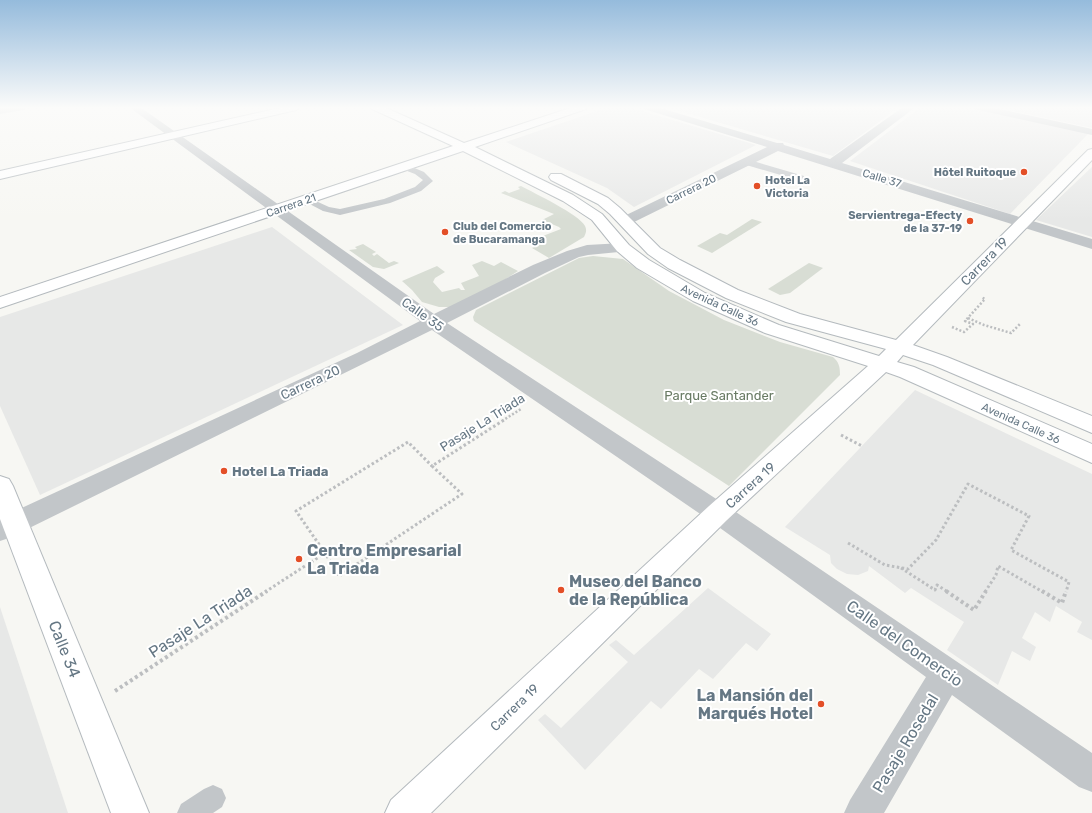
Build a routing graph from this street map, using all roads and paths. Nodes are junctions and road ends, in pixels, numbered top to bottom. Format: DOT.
graph roads {
  1 [pos="131,145"];
  2 [pos="188,145"];
  3 [pos="458,145"];
  4 [pos="478,145"];
  5 [pos="481,145"];
  6 [pos="776,145"];
  7 [pos="857,145"];
  8 [pos="779,146"];
  9 [pos="1090,158"];
  10 [pos="746,162"];
  11 [pos="833,163"];
  12 [pos="406,167"];
  13 [pos="0,175"];
  14 [pos="801,178"];
  15 [pos="307,200"];
  16 [pos="278,210"];
  17 [pos="624,221"];
  18 [pos="1023,222"];
  19 [pos="1092,244"];
  20 [pos="623,248"];
  21 [pos="985,299"];
  22 [pos="0,303"];
  23 [pos="968,318"];
  24 [pos="433,322"];
  25 [pos="1022,323"];
  26 [pos="964,332"];
  27 [pos="892,355"];
  28 [pos="543,395"];
  29 [pos="1092,425"];
  30 [pos="837,433"];
  31 [pos="862,446"];
  32 [pos="1092,454"];
  33 [pos="432,466"];
  34 [pos="0,486"];
  35 [pos="718,513"];
  36 [pos="7,526"];
  37 [pos="848,543"];
  38 [pos="325,553"];
  39 [pos="901,568"];
  40 [pos="947,672"];
  41 [pos="88,709"];
  42 [pos="1092,774"];
  43 [pos="213,798"];
  44 [pos="130,813"];
  45 [pos="190,813"];
  46 [pos="404,813"];
  47 [pos="863,813"];
  1 -- 13 [label="street"];
  2 -- 16 [label="street, Calle 35"];
  3 -- 12 [label="street, Carrera 21"];
  4 -- 20 [label="street, Avenida Calle 36"];
  5 -- 17 [label="street, Avenida Calle 36"];
  6 -- 8 [label="street, Calle 37"];
  7 -- 11 [label="street"];
  8 -- 10 [label="street, Carrera 20"];
  8 -- 11 [label="street, Calle 37"];
  9 -- 18 [label="street, Carrera 19"];
  10 -- 14 [label="lane"];
  10 -- 17 [label="street, Carrera 20"];
  11 -- 18 [label="street, Calle 37"];
  12 -- 15 [label="street, Carrera 21"];
  12 -- 15 [label="lane"];
  15 -- 16 [label="street, Carrera 21"];
  16 -- 22 [label="street, Carrera 21"];
  16 -- 24 [label="street, Calle 35"];
  17 -- 27 [label="street, Avenida Calle 36"];
  18 -- 19 [label="street, Calle 37"];
  18 -- 27 [label="street, Carrera 19"];
  20 -- 24 [label="street, Carrera 20"];
  20 -- 27 [label="street, Avenida Calle 36"];
  21 -- 23 [label="path"];
  23 -- 25 [label="path"];
  23 -- 26 [label="path"];
  24 -- 28 [label="street, Calle 35"];
  24 -- 36 [label="street, Carrera 20"];
  27 -- 29 [label="street, Avenida Calle 36"];
  27 -- 32 [label="street, Avenida Calle 36"];
  27 -- 35 [label="street, Carrera 19"];
  28 -- 33 [label="path, Pasaje La Triada"];
  28 -- 35 [label="street, Calle 35"];
  30 -- 31 [label="path"];
  33 -- 38 [label="path, Pasaje La Triada"];
  33 -- 38 [label="path, Pasaje La Triada"];
  34 -- 36 [label="street, Calle 34"];
  35 -- 40 [label="street, Calle del Comercio"];
  35 -- 46 [label="street, Carrera 19"];
  36 -- 41 [label="street, Calle 34"];
  37 -- 39 [label="path"];
  38 -- 41 [label="path, Pasaje La Triada"];
  39 -- 39 [label="path"];
  40 -- 42 [label="street, Calle del Comercio"];
  40 -- 47 [label="street, Pasaje Rosedal"];
  41 -- 44 [label="street, Calle 34"];
  43 -- 45 [label="lane"];
}
